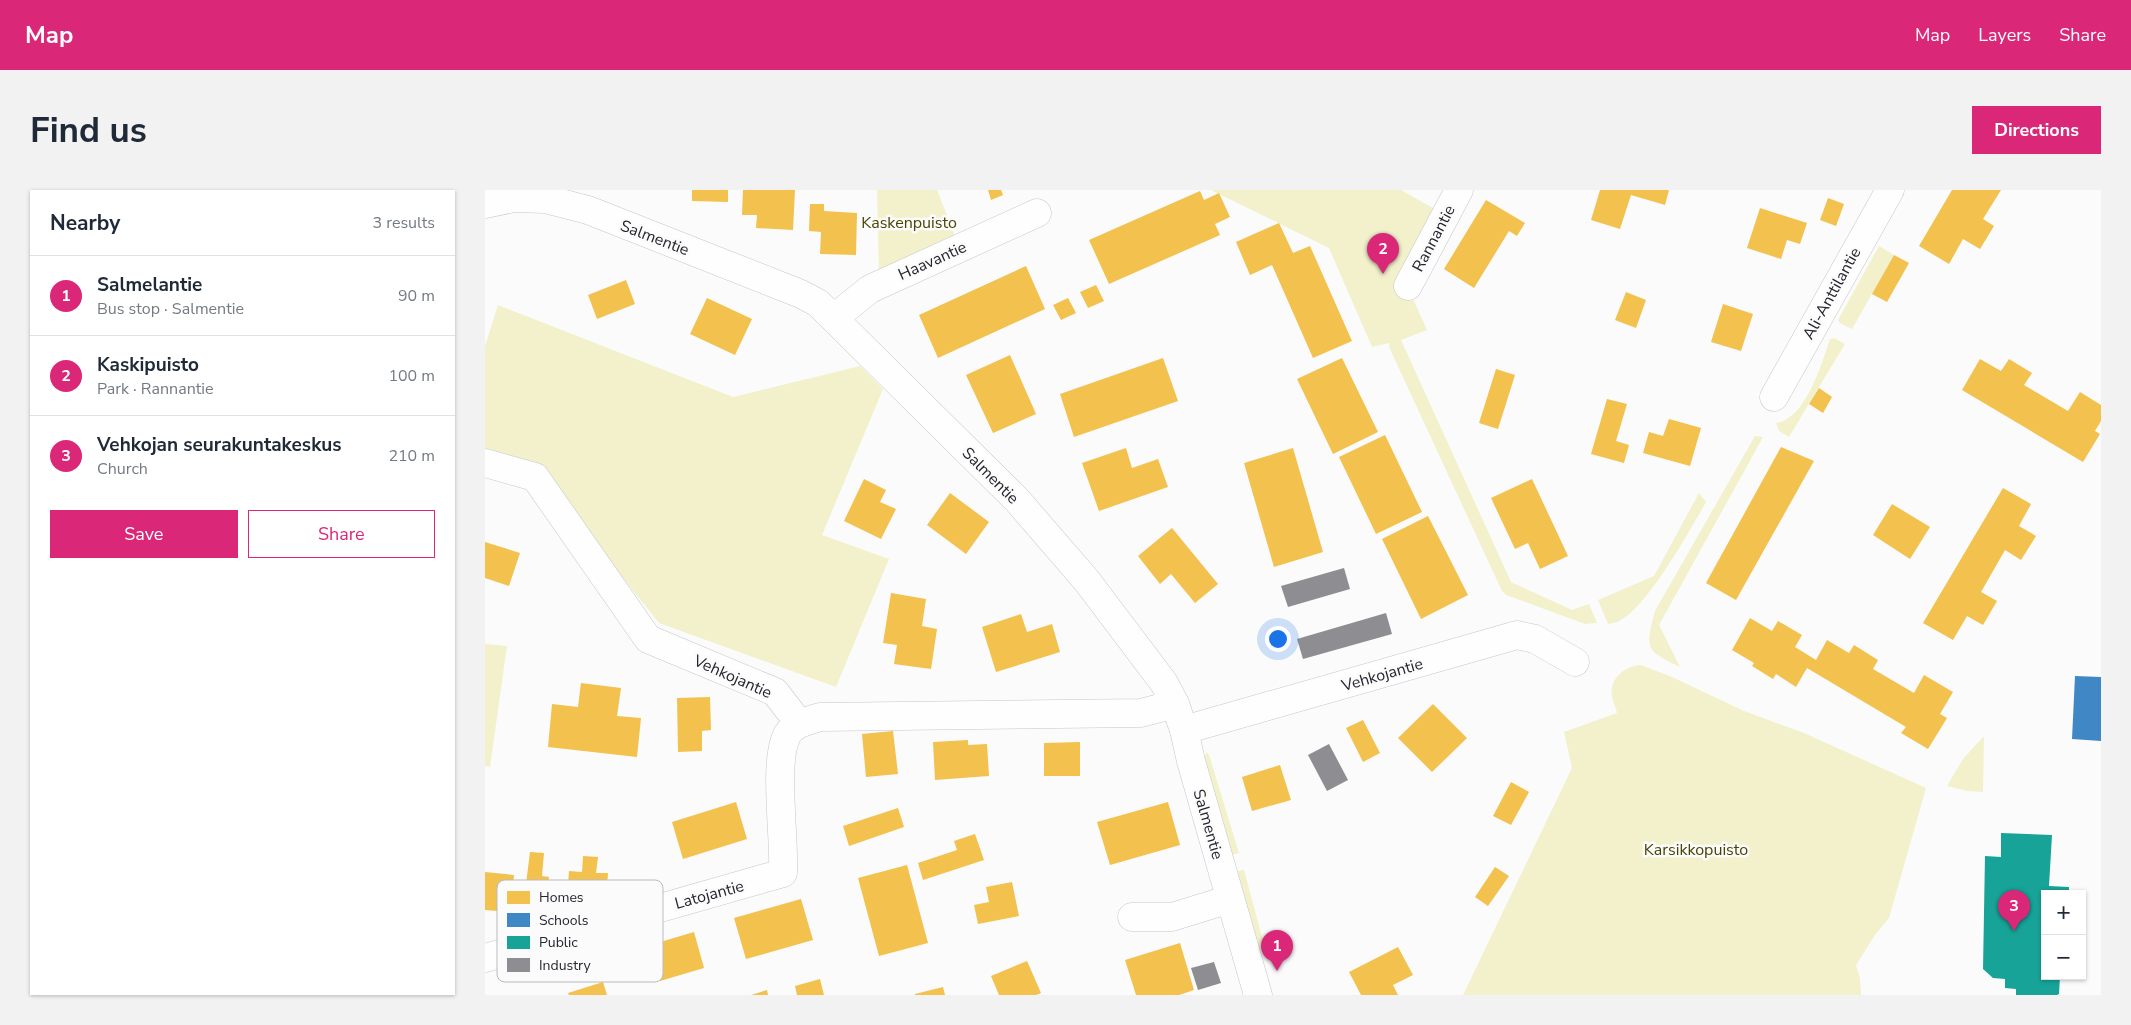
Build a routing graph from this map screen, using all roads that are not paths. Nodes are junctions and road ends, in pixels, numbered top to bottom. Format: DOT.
graph roads {
  1 [pos="1459,190"];
  2 [pos="1890,190"];
  3 [pos="492,198"];
  4 [pos="1037,212"];
  5 [pos="1408,286"];
  6 [pos="834,318"];
  7 [pos="1774,397"];
  8 [pos="485,462"];
  9 [pos="1575,662"];
  10 [pos="1175,704"];
  11 [pos="799,723"];
  12 [pos="1184,730"];
  13 [pos="1230,899"];
  14 [pos="663,907"];
  15 [pos="1132,917"];
  16 [pos="1258,995"];
  1 -- 5 [label="street, Rannantie"];
  2 -- 7 [label="street, Ali-Anttilantie"];
  3 -- 6 [label="street, Salmentie"];
  4 -- 6 [label="street, Haavantie"];
  6 -- 10 [label="street, Salmentie"];
  8 -- 11 [label="street, Vehkojantie"];
  9 -- 12 [label="street, Vehkojantie"];
  10 -- 11 [label="street"];
  10 -- 12 [label="street, Salmentie"];
  11 -- 14 [label="street, Latojantie"];
  12 -- 13 [label="street, Salmentie"];
  13 -- 15 [label="street"];
  13 -- 16 [label="street, Salmentie"];
}
